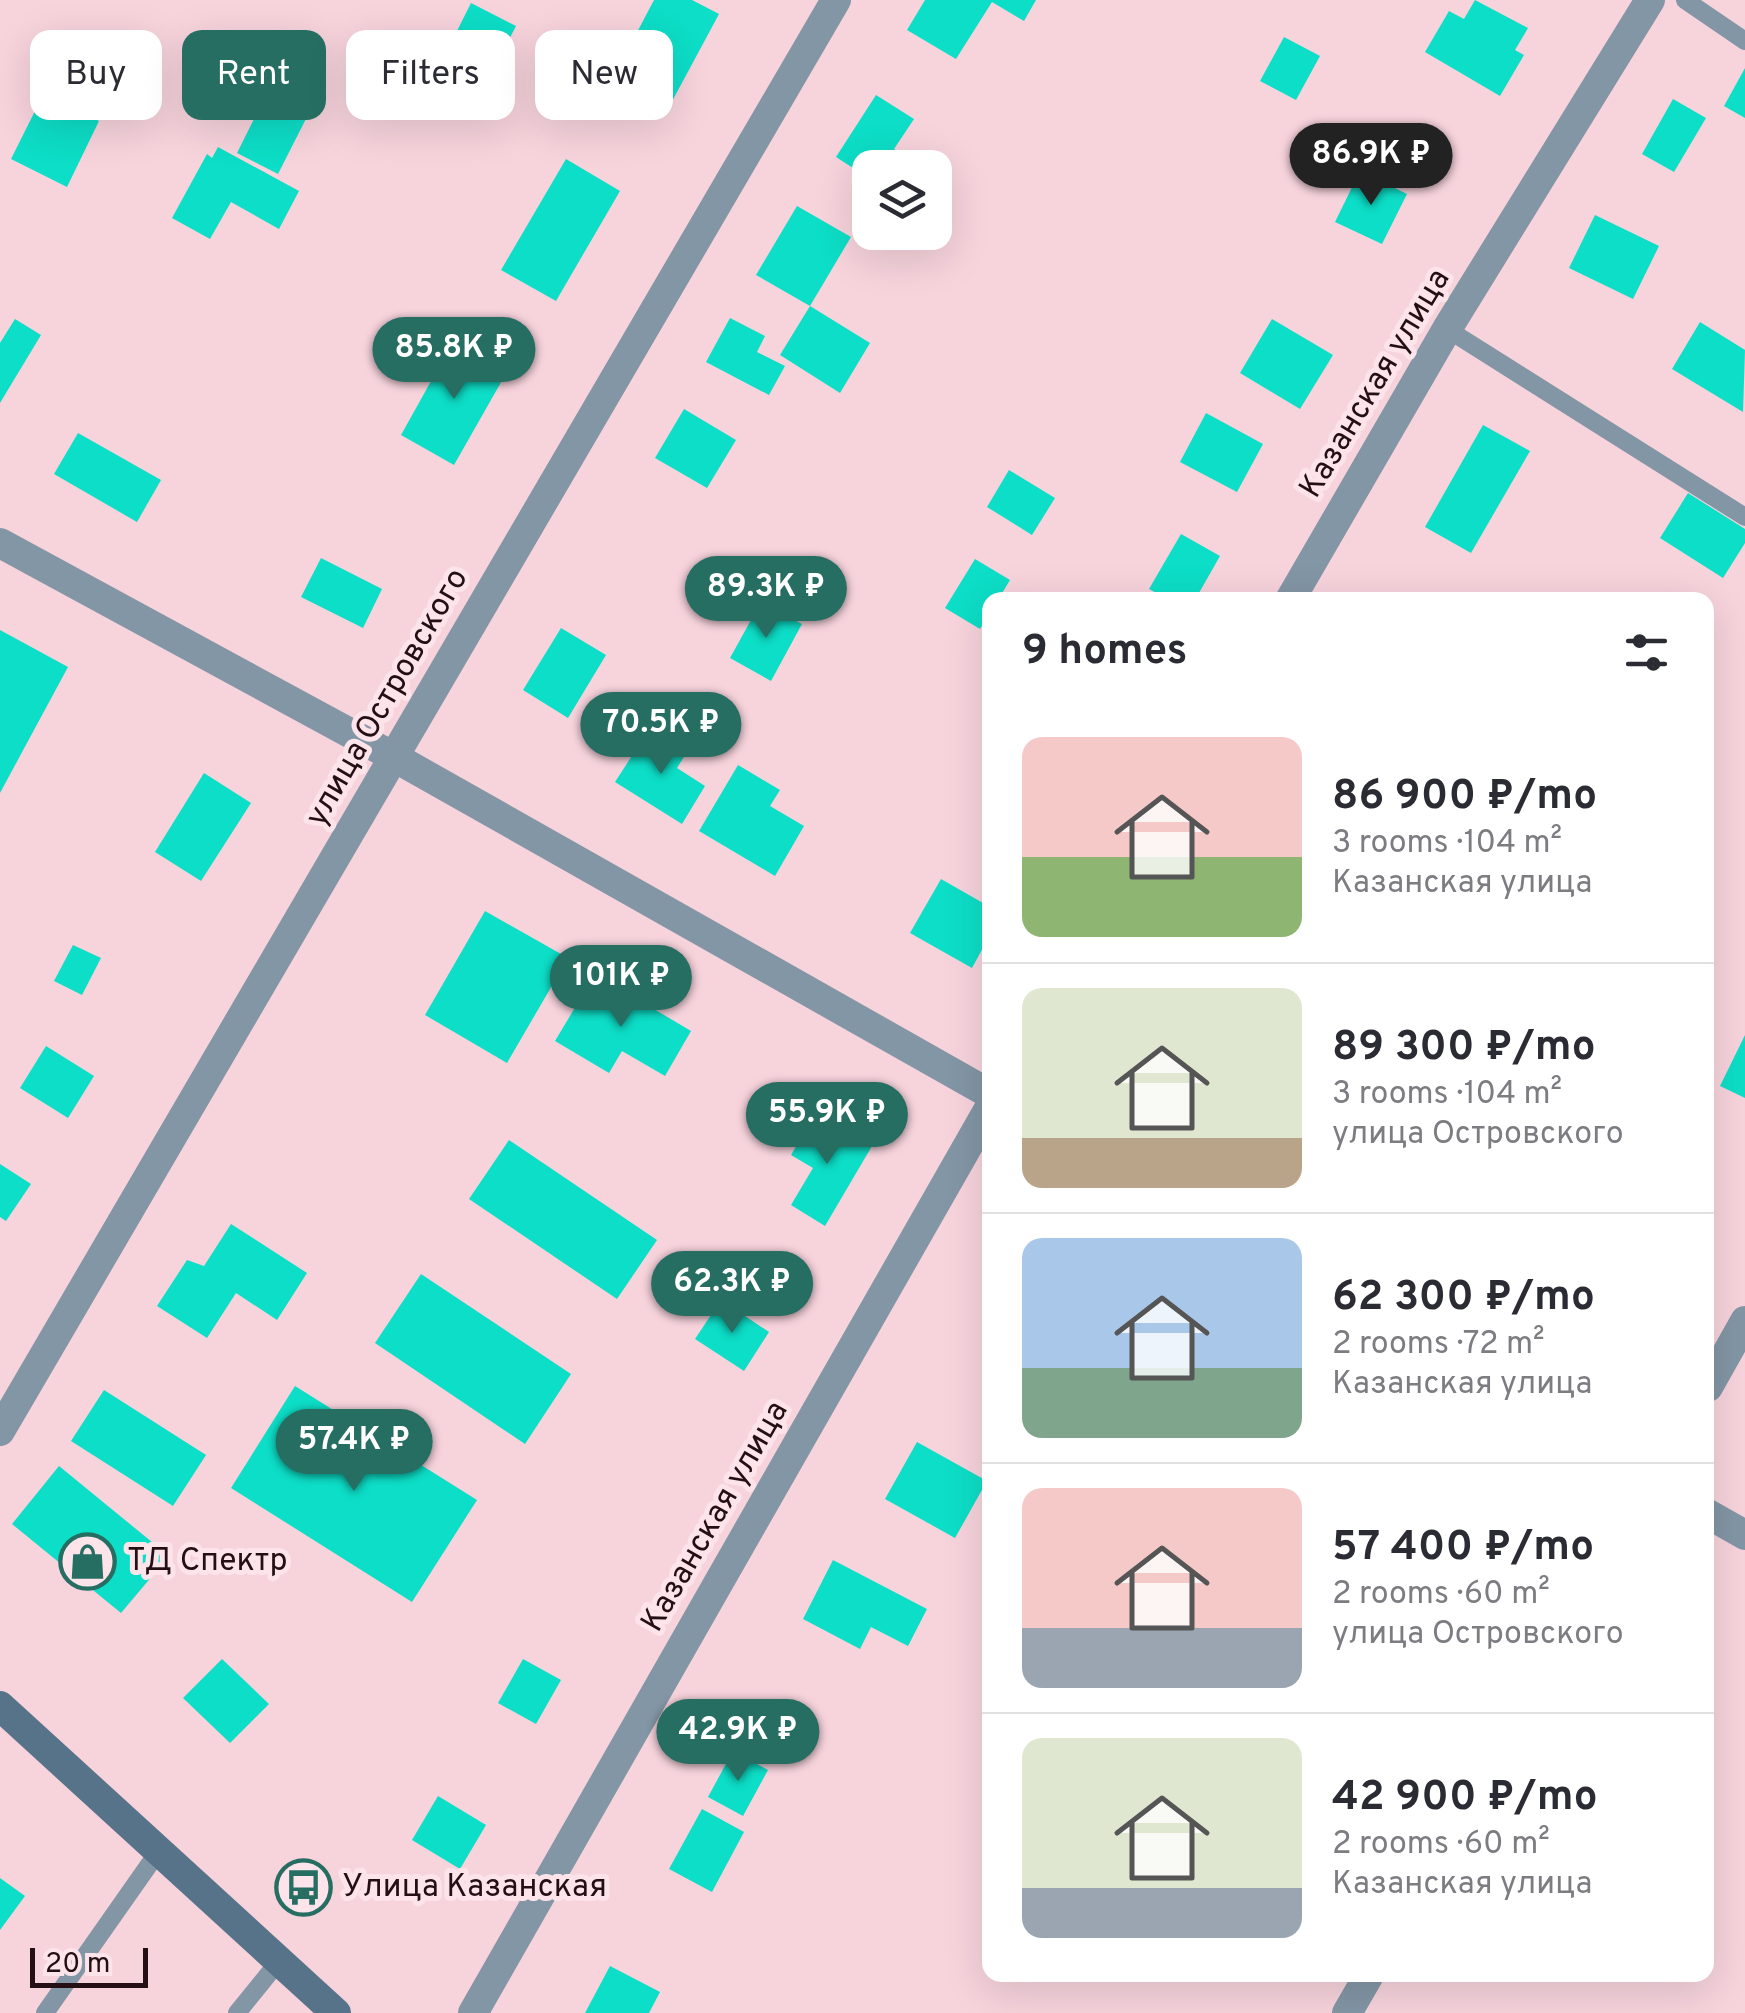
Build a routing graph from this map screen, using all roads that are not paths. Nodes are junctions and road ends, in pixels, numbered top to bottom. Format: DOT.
graph roads {
  1 [pos="836,0"];
  2 [pos="1650,0"];
  3 [pos="1685,0"];
  4 [pos="1745,41"];
  5 [pos="1447,329"];
  6 [pos="1745,517"];
  7 [pos="0,543"];
  8 [pos="1295,592"];
  9 [pos="394,757"];
  10 [pos="982,1089"];
  11 [pos="982,1121"];
  12 [pos="1745,1320"];
  13 [pos="1714,1376"];
  14 [pos="0,1432"];
  15 [pos="1714,1517"];
  16 [pos="1745,1534"];
  17 [pos="0,1706"];
  18 [pos="158,1852"];
  19 [pos="279,1961"];
  20 [pos="1365,1982"];
  21 [pos="45,2013"];
  22 [pos="237,2013"];
  23 [pos="336,2013"];
  24 [pos="474,2013"];
  25 [pos="1347,2013"];
  1 -- 9 [label="street, улица Островского"];
  2 -- 5 [label="street, Казанская улица"];
  3 -- 4 [label="lane"];
  5 -- 6 [label="lane"];
  5 -- 8 [label="street, Казанская улица"];
  7 -- 9 [label="street"];
  9 -- 10 [label="street"];
  9 -- 14 [label="street, улица Островского"];
  11 -- 24 [label="street, Казанская улица"];
  12 -- 13 [label="street"];
  15 -- 16 [label="street"];
  17 -- 18 [label="main road"];
  18 -- 19 [label="main road"];
  18 -- 21 [label="lane"];
  19 -- 22 [label="lane"];
  19 -- 23 [label="main road"];
  20 -- 25 [label="street"];
}
